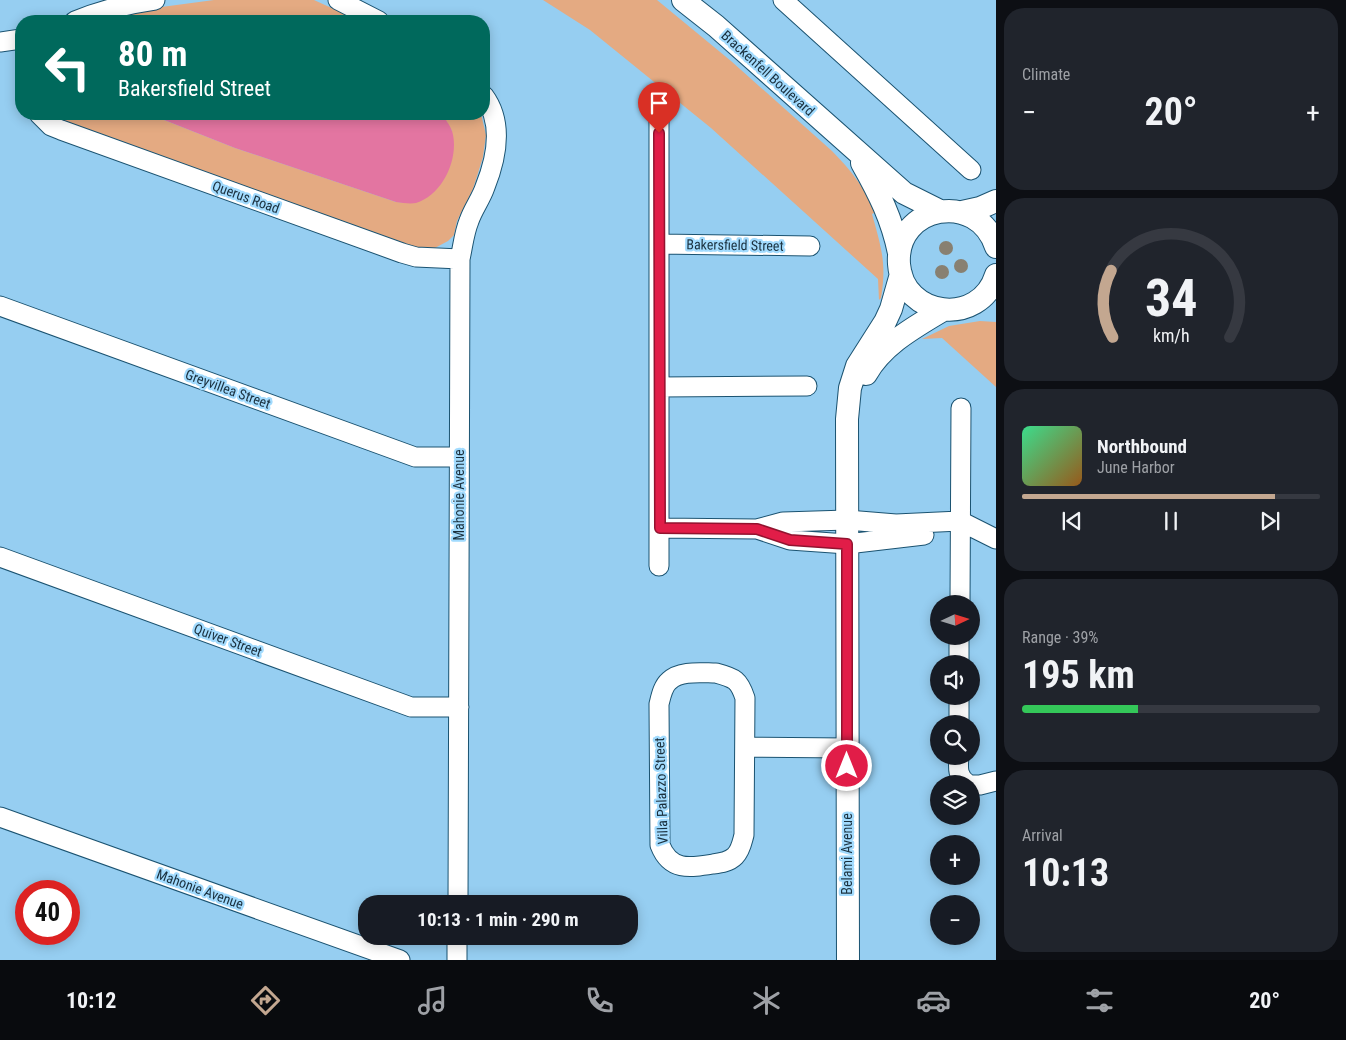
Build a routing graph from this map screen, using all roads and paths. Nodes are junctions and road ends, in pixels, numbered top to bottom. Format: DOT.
graph roads {
  1 [pos="155,0"];
  2 [pos="338,0"];
  3 [pos="682,0"];
  4 [pos="783,0"];
  5 [pos="89,15"];
  6 [pos="367,15"];
  7 [pos="15,40"];
  8 [pos="0,42"];
  9 [pos="659,95"];
  10 [pos="490,105"];
  11 [pos="45,120"];
  12 [pos="852,147"];
  13 [pos="971,170"];
  14 [pos="996,201"];
  15 [pos="940,211"];
  16 [pos="962,212"];
  17 [pos="995,242"];
  18 [pos="659,244"];
  19 [pos="810,246"];
  20 [pos="460,259"];
  21 [pos="900,263"];
  22 [pos="996,275"];
  23 [pos="970,305"];
  24 [pos="0,306"];
  25 [pos="996,309"];
  26 [pos="943,310"];
  27 [pos="807,386"];
  28 [pos="659,387"];
  29 [pos="961,408"];
  30 [pos="847,419"];
  31 [pos="459,457"];
  32 [pos="847,520"];
  33 [pos="964,526"];
  34 [pos="660,528"];
  35 [pos="757,529"];
  36 [pos="996,539"];
  37 [pos="847,544"];
  38 [pos="0,557"];
  39 [pos="659,566"];
  40 [pos="960,595"];
  41 [pos="458,707"];
  42 [pos="746,747"];
  43 [pos="848,748"];
  44 [pos="996,781"];
  45 [pos="980,785"];
  46 [pos="0,817"];
  47 [pos="458,895"];
  48 [pos="458,945"];
  49 [pos="400,960"];
  50 [pos="457,960"];
  51 [pos="848,960"];
  1 -- 5 [label="street"];
  2 -- 6 [label="street"];
  3 -- 12 [label="street, Brackenfell Boulevard"];
  4 -- 13 [label="street"];
  7 -- 8 [label="street"];
  9 -- 18 [label="street"];
  10 -- 20 [label="street, Mahonie Avenue"];
  11 -- 20 [label="street, Querus Road"];
  12 -- 15 [label="street, Brackenfell Boulevard"];
  12 -- 21 [label="street, Brackenfell Boulevard"];
  14 -- 16 [label="street"];
  15 -- 16 [label="street"];
  15 -- 21 [label="street, Belami Avenue"];
  16 -- 17 [label="street"];
  18 -- 19 [label="street, Bakersfield Street"];
  18 -- 28 [label="street"];
  20 -- 31 [label="street, Mahonie Avenue"];
  21 -- 26 [label="street"];
  21 -- 30 [label="street, Belami Avenue"];
  22 -- 23 [label="street"];
  23 -- 25 [label="street"];
  23 -- 26 [label="street"];
  24 -- 31 [label="street, Greyvillea Street"];
  26 -- 30 [label="street, Belami Avenue"];
  27 -- 28 [label="street"];
  28 -- 34 [label="street"];
  29 -- 33 [label="street"];
  30 -- 32 [label="street, Belami Avenue"];
  31 -- 41 [label="street, Mahonie Avenue"];
  32 -- 33 [label="street"];
  32 -- 35 [label="street"];
  32 -- 37 [label="street, Belami Avenue"];
  33 -- 36 [label="street"];
  33 -- 37 [label="street"];
  33 -- 40 [label="street"];
  34 -- 35 [label="street"];
  34 -- 39 [label="street"];
  35 -- 37 [label="street"];
  37 -- 43 [label="street, Belami Avenue"];
  38 -- 41 [label="street, Quiver Street"];
  41 -- 47 [label="street, Mahonie Avenue"];
  42 -- 42 [label="street, Villa Palazzo Street"];
  42 -- 43 [label="street"];
  43 -- 51 [label="street, Belami Avenue"];
  44 -- 45 [label="street"];
  46 -- 49 [label="street, Mahonie Avenue"];
  48 -- 50 [label="street"];
}
